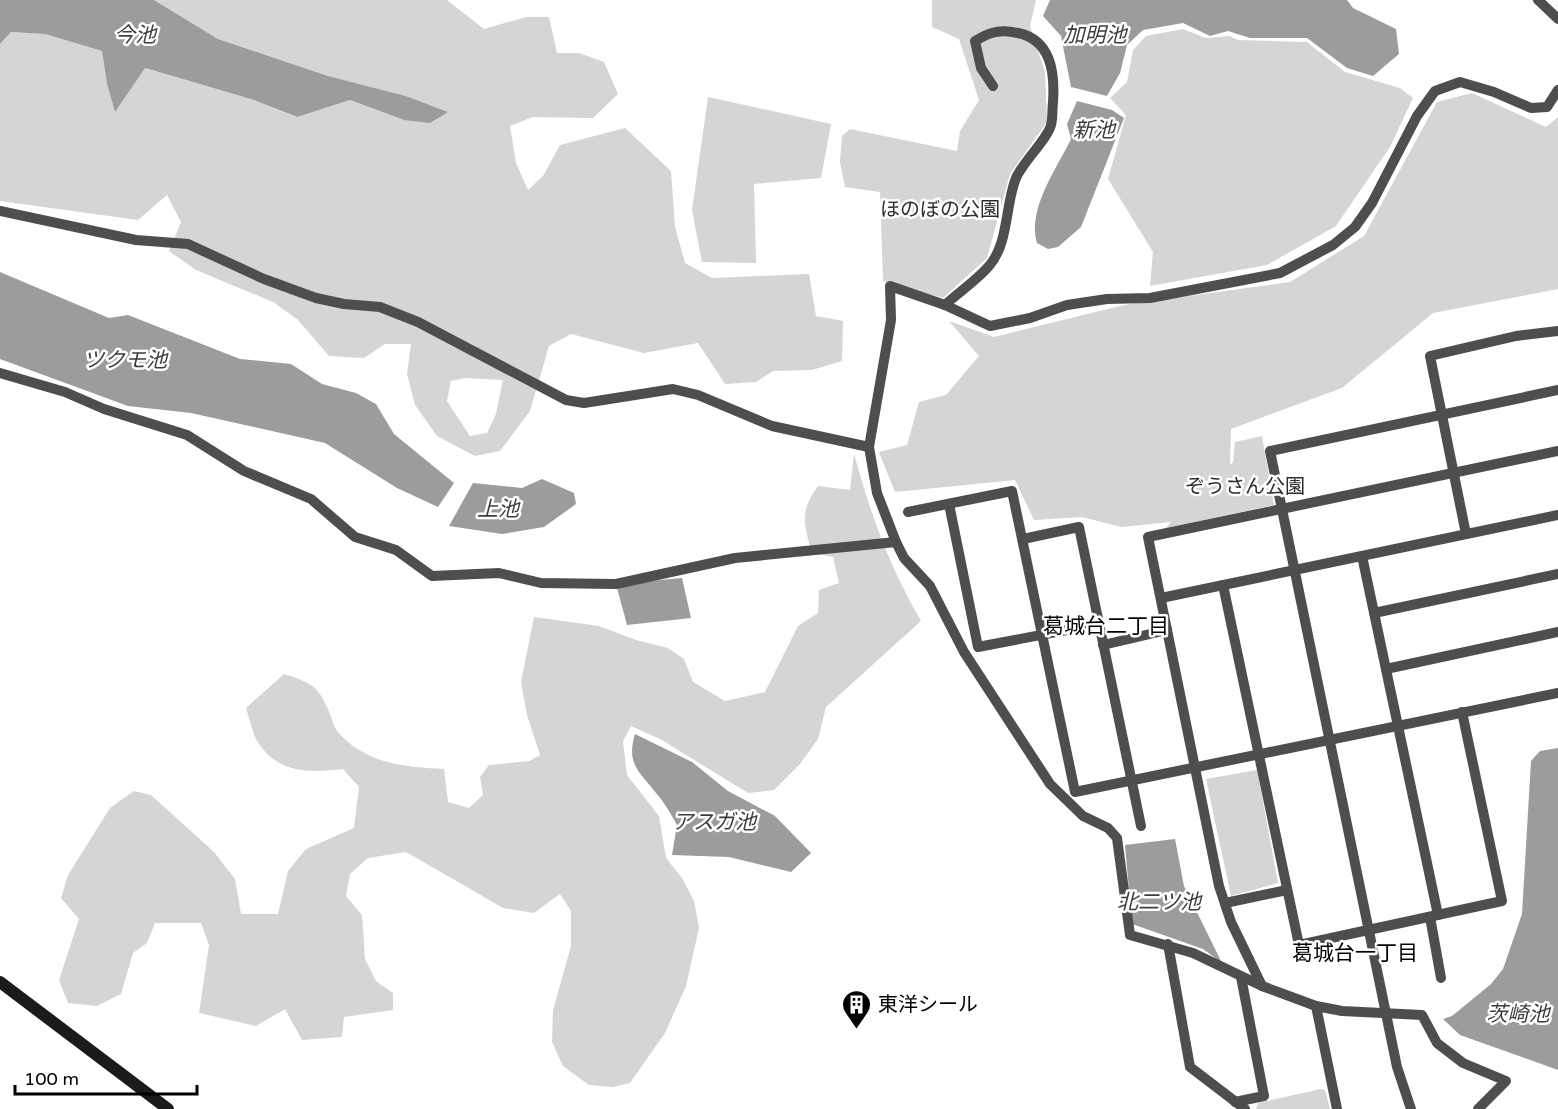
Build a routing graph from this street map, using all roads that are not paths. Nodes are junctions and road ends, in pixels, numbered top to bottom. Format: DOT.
graph roads {
  1 [pos="1538,0"];
  2 [pos="1558,19"];
  3 [pos="993,86"];
  4 [pos="1558,90"];
  5 [pos="0,211"];
  6 [pos="945,305"];
  7 [pos="1558,331"];
  8 [pos="0,373"];
  9 [pos="1558,390"];
  10 [pos="1442,414"];
  11 [pos="869,447"];
  12 [pos="1558,451"];
  13 [pos="1454,473"];
  14 [pos="949,504"];
  15 [pos="1281,509"];
  16 [pos="908,512"];
  17 [pos="1558,515"];
  18 [pos="1466,534"];
  19 [pos="1023,539"];
  20 [pos="896,542"];
  21 [pos="1362,556"];
  22 [pos="1294,570"];
  23 [pos="1558,574"];
  24 [pos="1223,585"];
  25 [pos="1161,598"];
  26 [pos="1374,613"];
  27 [pos="1098,624"];
  28 [pos="1167,630"];
  29 [pos="1558,632"];
  30 [pos="1043,634"];
  31 [pos="1103,645"];
  32 [pos="1386,669"];
  33 [pos="1558,693"];
  34 [pos="1462,712"];
  35 [pos="1397,726"];
  36 [pos="1329,741"];
  37 [pos="1259,755"];
  38 [pos="1195,769"];
  39 [pos="1131,782"];
  40 [pos="1141,826"];
  41 [pos="1287,890"];
  42 [pos="1225,903"];
  43 [pos="1434,916"];
  44 [pos="1368,930"];
  45 [pos="1168,944"];
  46 [pos="1241,977"];
  47 [pos="1441,978"];
  48 [pos="0,982"];
  49 [pos="1262,986"];
  50 [pos="1316,1006"];
  51 [pos="1386,1014"];
  52 [pos="1235,1102"];
  53 [pos="168,1109"];
  54 [pos="1245,1109"];
  55 [pos="1337,1109"];
  56 [pos="1411,1109"];
  57 [pos="1478,1109"];
  1 -- 2 [label="street"];
  3 -- 6 [label="street"];
  4 -- 6 [label="street"];
  5 -- 11 [label="street"];
  6 -- 11 [label="street"];
  7 -- 10 [label="street"];
  8 -- 20 [label="street"];
  9 -- 10 [label="street"];
  10 -- 13 [label="street"];
  10 -- 15 [label="street"];
  11 -- 20 [label="street"];
  12 -- 13 [label="street"];
  13 -- 15 [label="street"];
  13 -- 18 [label="street"];
  14 -- 16 [label="street"];
  14 -- 19 [label="street"];
  14 -- 30 [label="street"];
  15 -- 22 [label="street"];
  15 -- 25 [label="street"];
  17 -- 18 [label="street"];
  18 -- 21 [label="street"];
  19 -- 27 [label="street"];
  19 -- 30 [label="street"];
  20 -- 45 [label="street"];
  21 -- 22 [label="street"];
  21 -- 26 [label="street"];
  22 -- 24 [label="street"];
  22 -- 36 [label="street"];
  23 -- 26 [label="street"];
  24 -- 25 [label="street"];
  24 -- 37 [label="street"];
  25 -- 28 [label="street"];
  26 -- 32 [label="street"];
  27 -- 30 [label="street"];
  27 -- 31 [label="street"];
  28 -- 31 [label="street"];
  28 -- 38 [label="street"];
  29 -- 32 [label="street"];
  30 -- 39 [label="street"];
  31 -- 39 [label="street"];
  32 -- 35 [label="street"];
  33 -- 34 [label="street"];
  34 -- 35 [label="street"];
  34 -- 43 [label="street"];
  35 -- 36 [label="street"];
  35 -- 43 [label="street"];
  36 -- 37 [label="street"];
  36 -- 44 [label="street"];
  37 -- 38 [label="street"];
  37 -- 41 [label="street"];
  38 -- 39 [label="street"];
  38 -- 42 [label="street"];
  39 -- 40 [label="street"];
  41 -- 42 [label="street"];
  41 -- 44 [label="street"];
  42 -- 49 [label="street"];
  43 -- 44 [label="street"];
  43 -- 47 [label="street"];
  44 -- 51 [label="street"];
  45 -- 46 [label="street"];
  45 -- 52 [label="street"];
  46 -- 49 [label="street"];
  46 -- 52 [label="street"];
  48 -- 53 [label="main road"];
  49 -- 50 [label="street"];
  50 -- 51 [label="street"];
  50 -- 55 [label="street"];
  51 -- 56 [label="street"];
  51 -- 57 [label="street"];
  52 -- 54 [label="street"];
}
